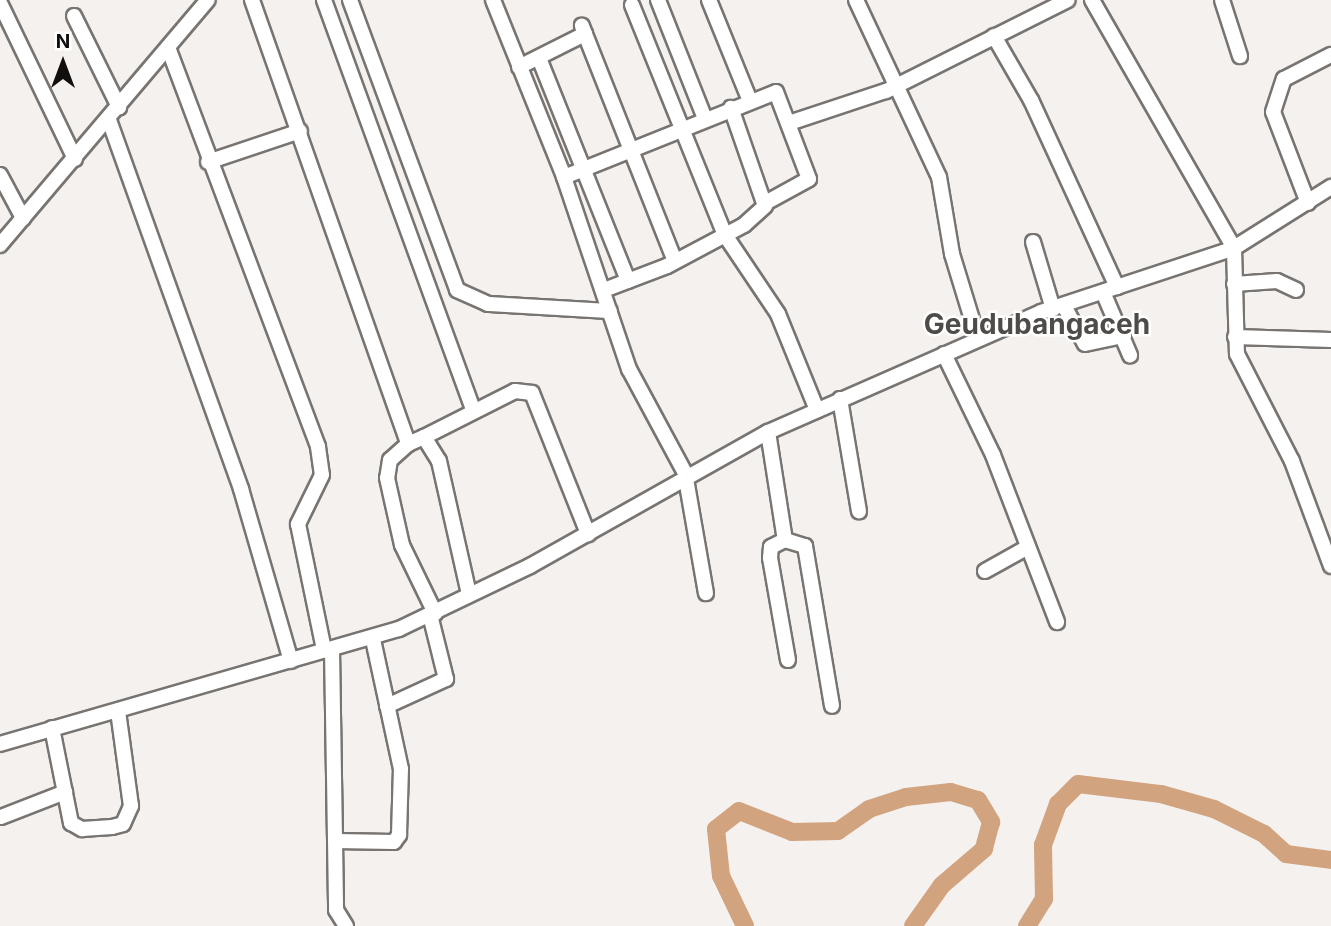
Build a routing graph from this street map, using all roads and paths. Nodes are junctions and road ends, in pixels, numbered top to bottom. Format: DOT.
graph roads {
  1 [pos="252,0"];
  2 [pos="324,0"];
  3 [pos="350,0"];
  4 [pos="493,0"];
  5 [pos="658,0"];
  6 [pos="709,0"];
  7 [pos="856,0"];
  8 [pos="1068,0"];
  9 [pos="1092,0"];
  10 [pos="1222,0"];
  11 [pos="206,1"];
  12 [pos="0,3"];
  13 [pos="632,5"];
  14 [pos="74,16"];
  15 [pos="994,36"];
  16 [pos="169,50"];
  17 [pos="1331,55"];
  18 [pos="1240,56"];
  19 [pos="539,58"];
  20 [pos="519,67"];
  21 [pos="898,85"];
  22 [pos="750,101"];
  23 [pos="119,107"];
  24 [pos="731,108"];
  25 [pos="705,119"];
  26 [pos="109,120"];
  27 [pos="789,123"];
  28 [pos="683,128"];
  29 [pos="300,131"];
  30 [pos="630,148"];
  31 [pos="75,159"];
  32 [pos="208,162"];
  33 [pos="583,167"];
  34 [pos="0,175"];
  35 [pos="564,177"];
  36 [pos="1331,187"];
  37 [pos="767,202"];
  38 [pos="1308,203"];
  39 [pos="23,218"];
  40 [pos="726,235"];
  41 [pos="1033,242"];
  42 [pos="0,245"];
  43 [pos="1234,248"];
  44 [pos="675,261"];
  45 [pos="628,281"];
  46 [pos="1234,284"];
  47 [pos="604,290"];
  48 [pos="1110,290"];
  49 [pos="1296,290"];
  50 [pos="1059,307"];
  51 [pos="610,312"];
  52 [pos="1124,336"];
  53 [pos="1235,337"];
  54 [pos="978,339"];
  55 [pos="1331,340"];
  56 [pos="944,354"];
  57 [pos="1130,355"];
  58 [pos="840,400"];
  59 [pos="473,410"];
  60 [pos="817,410"];
  61 [pos="768,432"];
  62 [pos="425,437"];
  63 [pos="408,444"];
  64 [pos="685,473"];
  65 [pos="859,511"];
  66 [pos="588,534"];
  67 [pos="785,540"];
  68 [pos="1028,547"];
  69 [pos="1331,566"];
  70 [pos="985,571"];
  71 [pos="706,593"];
  72 [pos="469,594"];
  73 [pos="433,614"];
  74 [pos="1057,622"];
  75 [pos="373,639"];
  76 [pos="328,649"];
  77 [pos="291,660"];
  78 [pos="788,660"];
  79 [pos="387,706"];
  80 [pos="832,706"];
  81 [pos="118,711"];
  82 [pos="52,728"];
  83 [pos="0,744"];
  84 [pos="65,792"];
  85 [pos="1,817"];
  86 [pos="335,841"];
  87 [pos="346,926"];
  1 -- 29 [label="street"];
  2 -- 59 [label="street"];
  3 -- 51 [label="street"];
  4 -- 20 [label="street"];
  5 -- 25 [label="street"];
  6 -- 22 [label="street"];
  7 -- 21 [label="street"];
  8 -- 15 [label="street"];
  9 -- 43 [label="street"];
  10 -- 18 [label="street"];
  11 -- 16 [label="street"];
  12 -- 31 [label="street"];
  13 -- 28 [label="street"];
  14 -- 23 [label="street"];
  15 -- 21 [label="street"];
  15 -- 48 [label="street"];
  16 -- 23 [label="street"];
  16 -- 32 [label="street"];
  17 -- 38 [label="street"];
  19 -- 20 [label="street"];
  19 -- 30 [label="street"];
  19 -- 33 [label="street"];
  20 -- 35 [label="street"];
  21 -- 27 [label="street"];
  21 -- 54 [label="street"];
  22 -- 24 [label="street"];
  22 -- 27 [label="street"];
  23 -- 26 [label="street"];
  24 -- 25 [label="street"];
  24 -- 37 [label="street"];
  25 -- 28 [label="street"];
  26 -- 31 [label="street"];
  26 -- 77 [label="street"];
  27 -- 37 [label="street"];
  28 -- 30 [label="street"];
  28 -- 40 [label="street"];
  29 -- 32 [label="street"];
  29 -- 63 [label="street"];
  30 -- 33 [label="street"];
  30 -- 44 [label="street"];
  31 -- 39 [label="street"];
  32 -- 76 [label="street"];
  33 -- 35 [label="street"];
  33 -- 45 [label="street"];
  34 -- 39 [label="street"];
  35 -- 47 [label="street"];
  36 -- 38 [label="street"];
  37 -- 40 [label="street"];
  38 -- 43 [label="street"];
  39 -- 42 [label="street"];
  40 -- 44 [label="street"];
  40 -- 60 [label="street"];
  41 -- 50 [label="street"];
  43 -- 46 [label="street"];
  43 -- 48 [label="street"];
  44 -- 45 [label="street"];
  45 -- 47 [label="street"];
  46 -- 49 [label="street"];
  46 -- 53 [label="street"];
  47 -- 51 [label="street"];
  48 -- 50 [label="street"];
  48 -- 52 [label="street"];
  50 -- 52 [label="street"];
  50 -- 54 [label="street"];
  51 -- 64 [label="street"];
  52 -- 57 [label="street"];
  53 -- 55 [label="street"];
  53 -- 69 [label="street"];
  54 -- 56 [label="street"];
  56 -- 58 [label="street"];
  56 -- 68 [label="street"];
  58 -- 60 [label="street"];
  58 -- 65 [label="street"];
  59 -- 62 [label="street"];
  59 -- 66 [label="street"];
  60 -- 61 [label="street"];
  61 -- 64 [label="street"];
  61 -- 67 [label="street"];
  62 -- 63 [label="street"];
  62 -- 72 [label="street"];
  63 -- 73 [label="street"];
  64 -- 66 [label="street"];
  64 -- 71 [label="street"];
  66 -- 72 [label="street"];
  67 -- 78 [label="street"];
  67 -- 80 [label="street"];
  68 -- 70 [label="street"];
  68 -- 74 [label="street"];
  72 -- 73 [label="street"];
  73 -- 75 [label="street"];
  73 -- 79 [label="street"];
  75 -- 76 [label="street"];
  75 -- 79 [label="street"];
  76 -- 77 [label="street"];
  76 -- 86 [label="street"];
  77 -- 81 [label="street"];
  79 -- 86 [label="street"];
  81 -- 82 [label="street"];
  81 -- 84 [label="street"];
  82 -- 83 [label="street"];
  82 -- 84 [label="street"];
  84 -- 85 [label="street"];
  86 -- 87 [label="street"];
}
